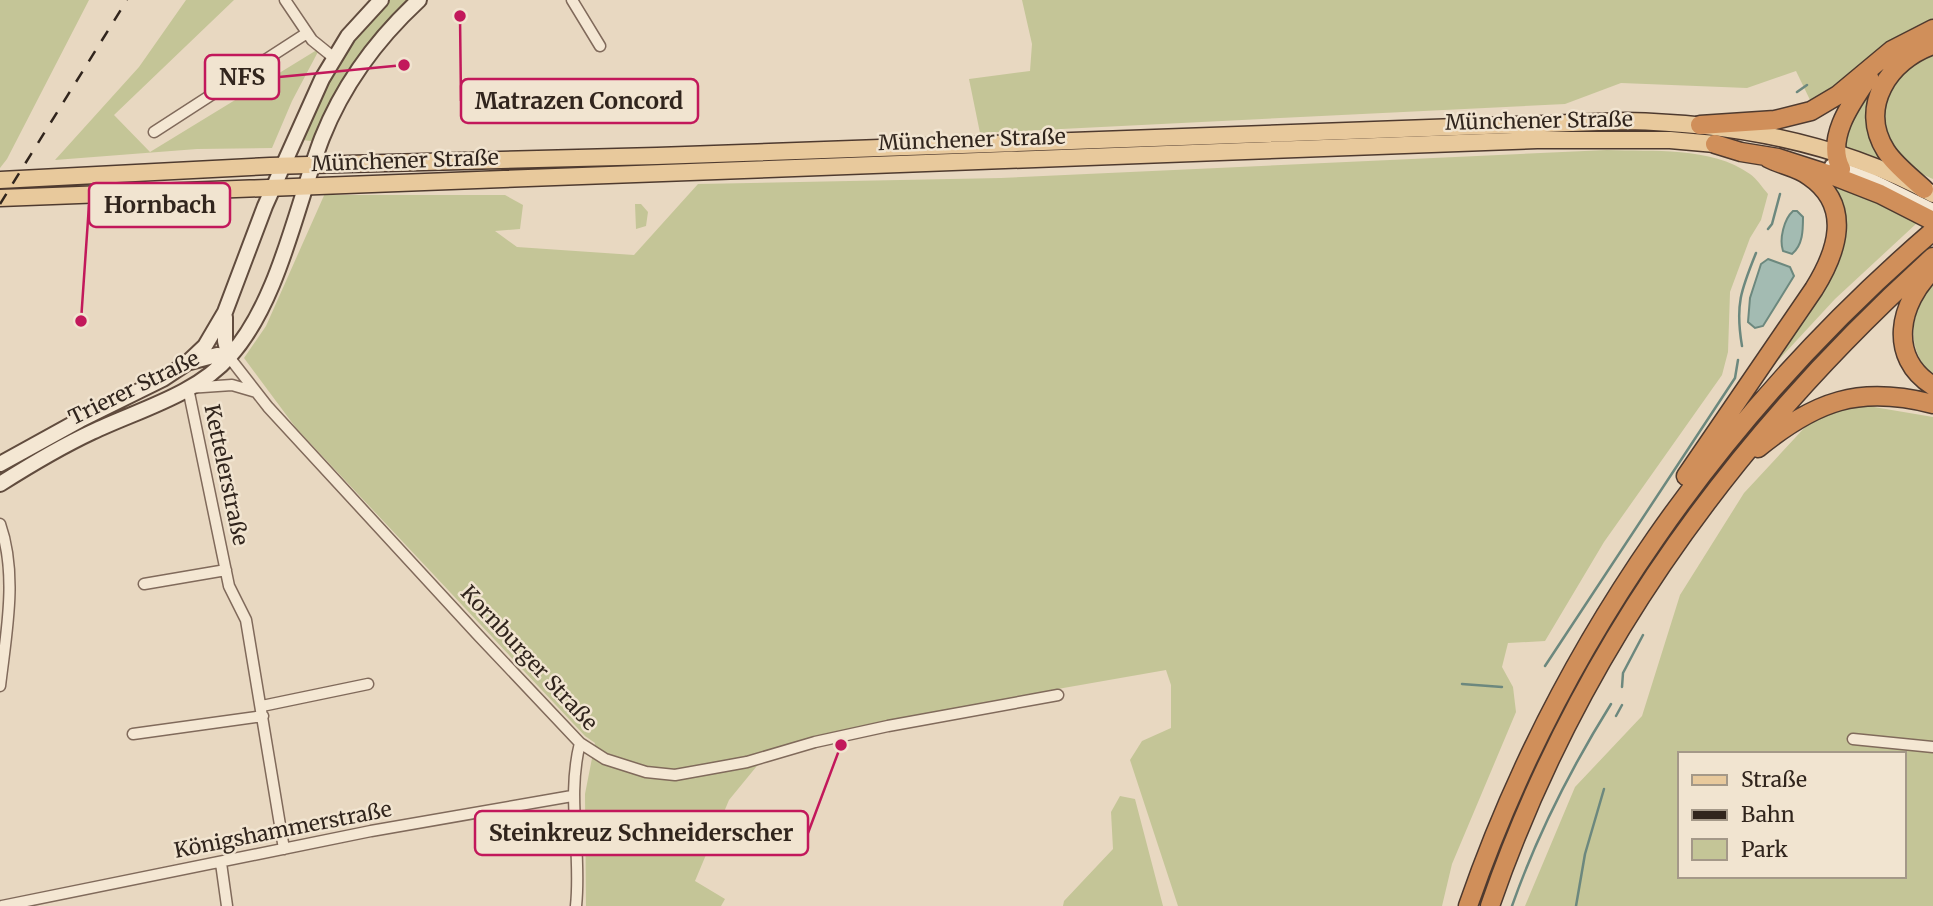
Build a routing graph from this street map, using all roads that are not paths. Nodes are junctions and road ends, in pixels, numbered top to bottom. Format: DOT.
graph roads {
  1 [pos="285,0"];
  2 [pos="381,0"];
  3 [pos="419,0"];
  4 [pos="572,0"];
  5 [pos="1933,29"];
  6 [pos="307,33"];
  7 [pos="1933,45"];
  8 [pos="600,46"];
  9 [pos="333,57"];
  10 [pos="1883,57"];
  11 [pos="1700,125"];
  12 [pos="154,132"];
  13 [pos="1772,141"];
  14 [pos="1715,144"];
  15 [pos="1835,152"];
  16 [pos="1798,158"];
  17 [pos="313,165"];
  18 [pos="283,166"];
  19 [pos="1841,169"];
  20 [pos="0,180"];
  21 [pos="307,186"];
  22 [pos="273,187"];
  23 [pos="0,198"];
  24 [pos="1928,206"];
  25 [pos="1933,231"];
  26 [pos="1933,257"];
  27 [pos="1933,270"];
  28 [pos="225,312"];
  29 [pos="229,357"];
  30 [pos="187,363"];
  31 [pos="1933,386"];
  32 [pos="188,388"];
  33 [pos="257,392"];
  34 [pos="130,396"];
  35 [pos="1933,404"];
  36 [pos="127,415"];
  37 [pos="0,464"];
  38 [pos="1728,473"];
  39 [pos="0,484"];
  40 [pos="0,524"];
  41 [pos="1644,554"];
  42 [pos="226,570"];
  43 [pos="144,584"];
  44 [pos="368,684"];
  45 [pos="0,686"];
  46 [pos="1058,695"];
  47 [pos="262,711"];
  48 [pos="133,734"];
  49 [pos="1853,739"];
  50 [pos="580,743"];
  51 [pos="1933,747"];
  52 [pos="572,796"];
  53 [pos="284,849"];
  54 [pos="221,863"];
  55 [pos="2,906"];
  56 [pos="227,906"];
  57 [pos="576,906"];
  58 [pos="1468,906"];
  59 [pos="1490,906"];
  1 -- 6 [label="street"];
  2 -- 9 [label="main road, Trierer Straße"];
  3 -- 17 [label="main road, Trierer Straße"];
  4 -- 8 [label="street"];
  5 -- 10 [label="highway"];
  6 -- 9 [label="street"];
  6 -- 12 [label="street"];
  7 -- 24 [label="highway"];
  9 -- 18 [label="main road, Trierer Straße"];
  10 -- 13 [label="highway"];
  10 -- 15 [label="highway"];
  11 -- 13 [label="highway"];
  11 -- 17 [label="main road, Münchener Straße"];
  13 -- 14 [label="highway"];
  13 -- 16 [label="highway"];
  14 -- 21 [label="main road, Münchener Straße"];
  15 -- 16 [label="main road"];
  15 -- 19 [label="highway"];
  15 -- 24 [label="main road"];
  16 -- 19 [label="main road"];
  16 -- 24 [label="highway"];
  16 -- 41 [label="highway"];
  17 -- 18 [label="main road, Münchener Straße"];
  17 -- 21 [label="main road, Trierer Straße"];
  18 -- 20 [label="main road, Münchener Straße"];
  18 -- 22 [label="main road, Trierer Straße"];
  19 -- 24 [label="main road"];
  21 -- 22 [label="main road, Münchener Straße"];
  21 -- 29 [label="main road, Trierer Straße"];
  22 -- 23 [label="main road, Münchener Straße"];
  22 -- 28 [label="main road, Trierer Straße"];
  25 -- 41 [label="highway"];
  26 -- 38 [label="highway"];
  27 -- 31 [label="highway"];
  28 -- 29 [label="main road"];
  28 -- 30 [label="main road, Trierer Straße"];
  29 -- 30 [label="main road"];
  29 -- 32 [label="main road, Trierer Straße"];
  29 -- 33 [label="street, Kornburger Straße"];
  30 -- 34 [label="main road, Trierer Straße"];
  32 -- 33 [label="street"];
  32 -- 36 [label="main road, Trierer Straße"];
  32 -- 42 [label="street, Kettelerstraße"];
  33 -- 50 [label="street, Kornburger Straße"];
  34 -- 36 [label="main road"];
  34 -- 37 [label="main road, Trierer Straße"];
  35 -- 38 [label="highway"];
  36 -- 39 [label="main road, Trierer Straße"];
  38 -- 59 [label="highway"];
  40 -- 45 [label="street"];
  41 -- 58 [label="highway"];
  42 -- 43 [label="street, Kettelerstraße"];
  42 -- 47 [label="street, Kettelerstraße"];
  44 -- 47 [label="street"];
  46 -- 50 [label="street, Kornburger Straße"];
  47 -- 48 [label="street"];
  47 -- 53 [label="street, Kettelerstraße"];
  49 -- 51 [label="street"];
  50 -- 52 [label="street"];
  52 -- 53 [label="street, Königshammerstraße"];
  52 -- 57 [label="street"];
  53 -- 54 [label="street, Königshammerstraße"];
  54 -- 55 [label="street, Königshammerstraße"];
  54 -- 56 [label="street"];
}
